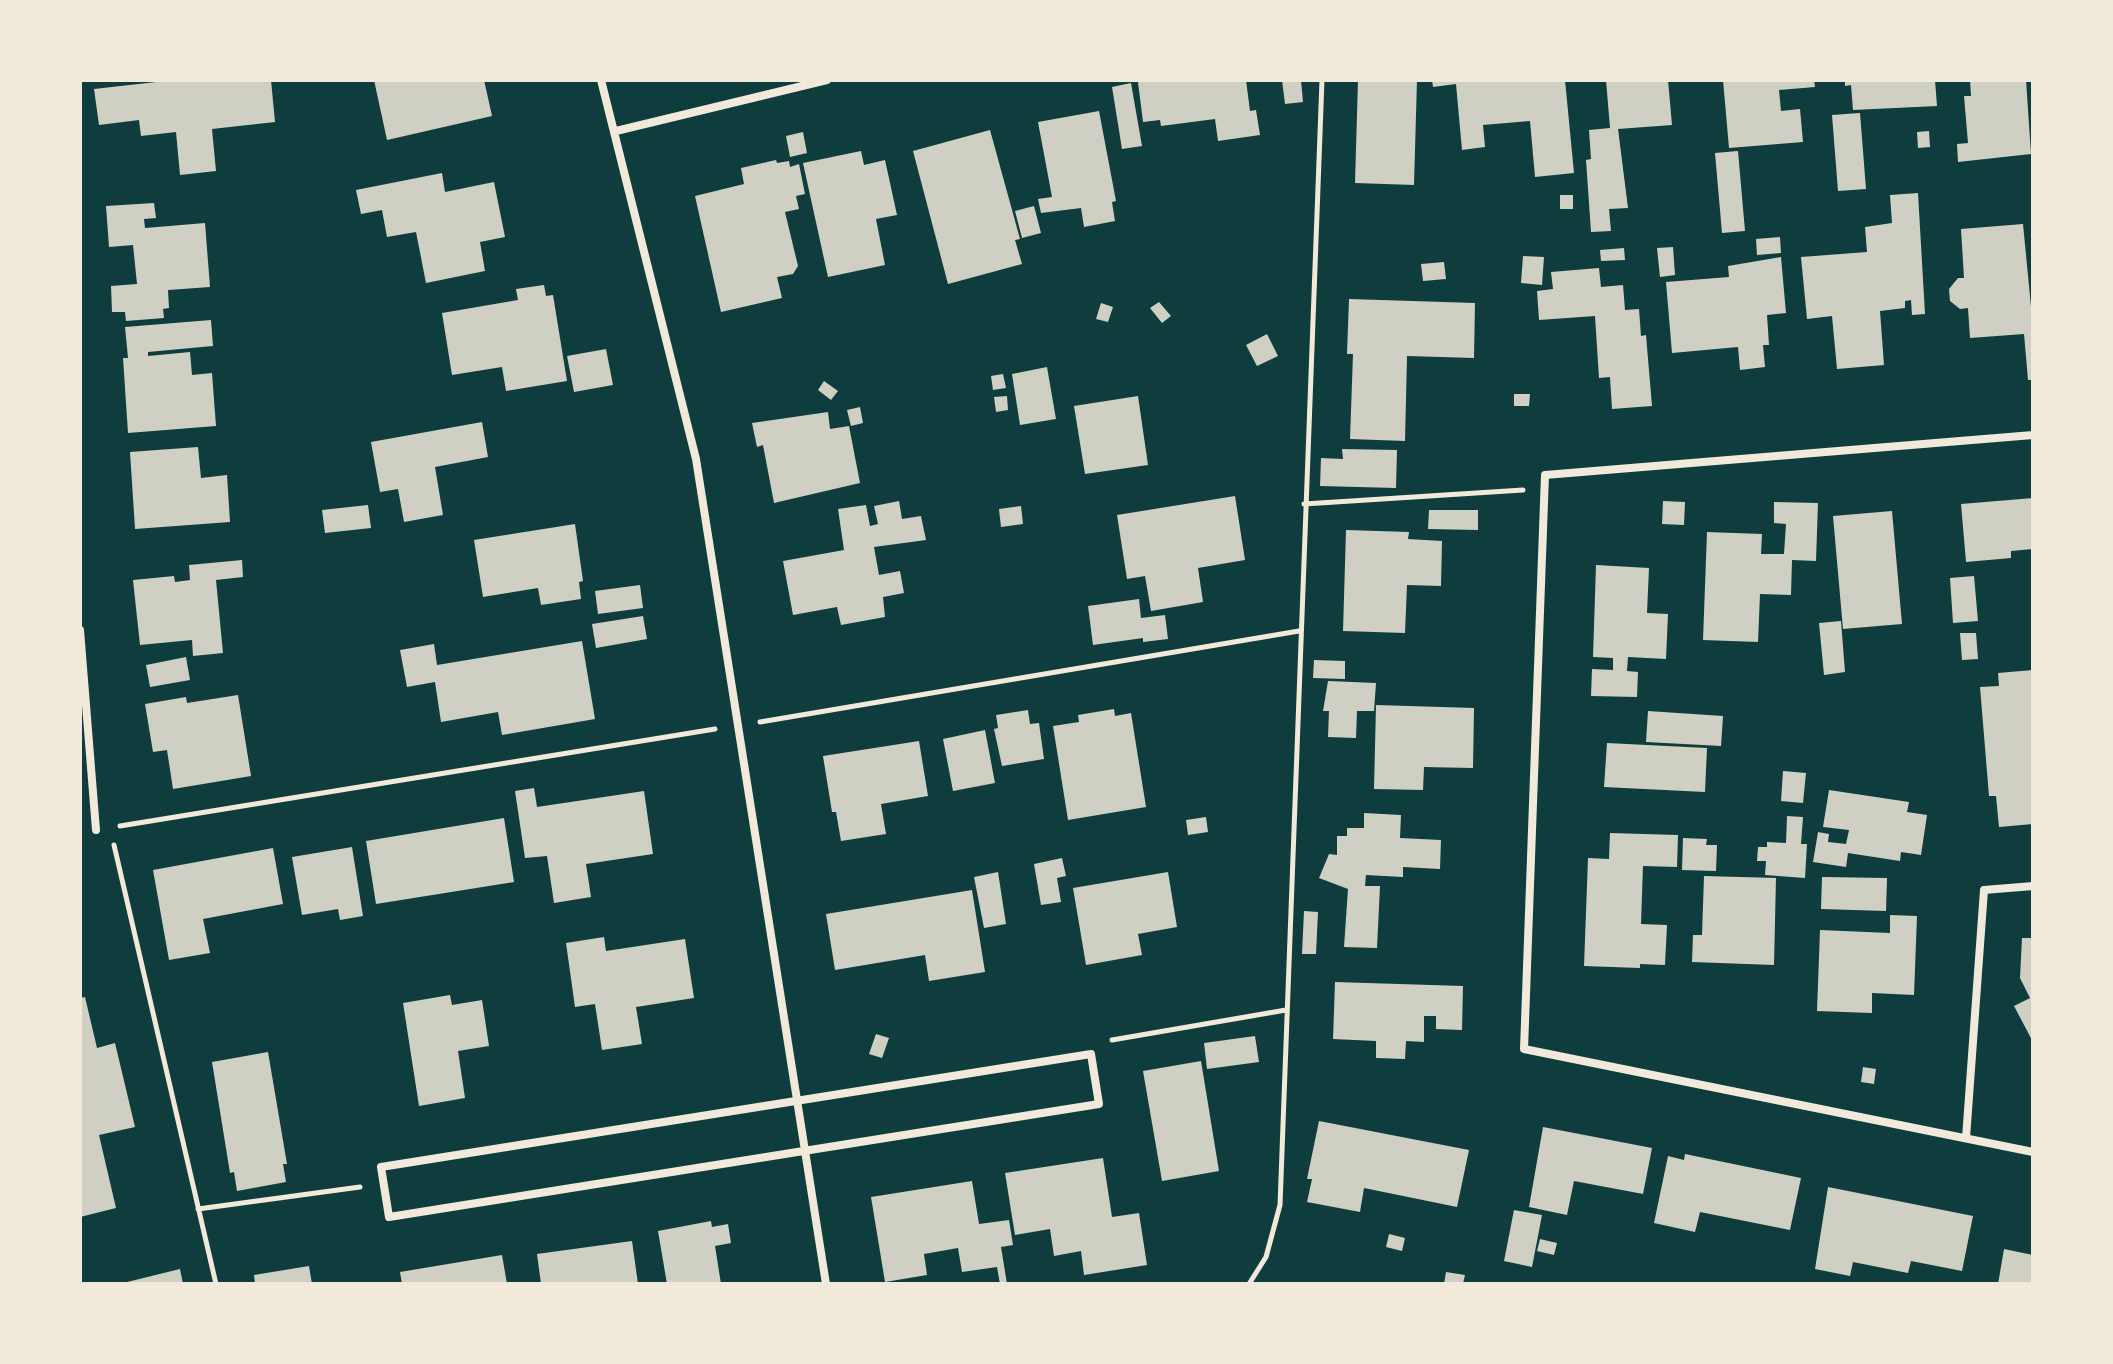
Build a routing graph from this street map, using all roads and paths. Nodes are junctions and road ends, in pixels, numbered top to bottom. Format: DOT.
graph roads {
  1 [pos="601,80"];
  2 [pos="827,80"];
  3 [pos="1322,80"];
  4 [pos="616,131"];
  5 [pos="2033,435"];
  6 [pos="1544,489"];
  7 [pos="1304,504"];
  8 [pos="80,630"];
  9 [pos="1299,631"];
  10 [pos="737,726"];
  11 [pos="110,828"];
  12 [pos="96,830"];
  13 [pos="2033,886"];
  14 [pos="1286,1010"];
  15 [pos="1091,1054"];
  16 [pos="797,1101"];
  17 [pos="1966,1138"];
  18 [pos="805,1151"];
  19 [pos="2033,1152"];
  20 [pos="384,1184"];
  21 [pos="198,1209"];
  22 [pos="216,1284"];
  23 [pos="826,1284"];
  24 [pos="1249,1284"];
  1 -- 4 [label="street"];
  2 -- 4 [label="street"];
  3 -- 7 [label="path"];
  4 -- 10 [label="street"];
  5 -- 6 [label="street"];
  6 -- 7 [label="path"];
  6 -- 17 [label="street"];
  7 -- 9 [label="path"];
  8 -- 12 [label="street"];
  9 -- 10 [label="path"];
  9 -- 14 [label="path"];
  10 -- 11 [label="path"];
  10 -- 16 [label="street"];
  11 -- 12 [label="path"];
  11 -- 21 [label="path"];
  13 -- 17 [label="street"];
  14 -- 15 [label="path"];
  14 -- 24 [label="path"];
  15 -- 16 [label="street"];
  15 -- 18 [label="street"];
  16 -- 18 [label="street"];
  16 -- 20 [label="street"];
  17 -- 19 [label="street"];
  18 -- 20 [label="street"];
  18 -- 23 [label="street"];
  20 -- 21 [label="path"];
  21 -- 22 [label="path"];
}
